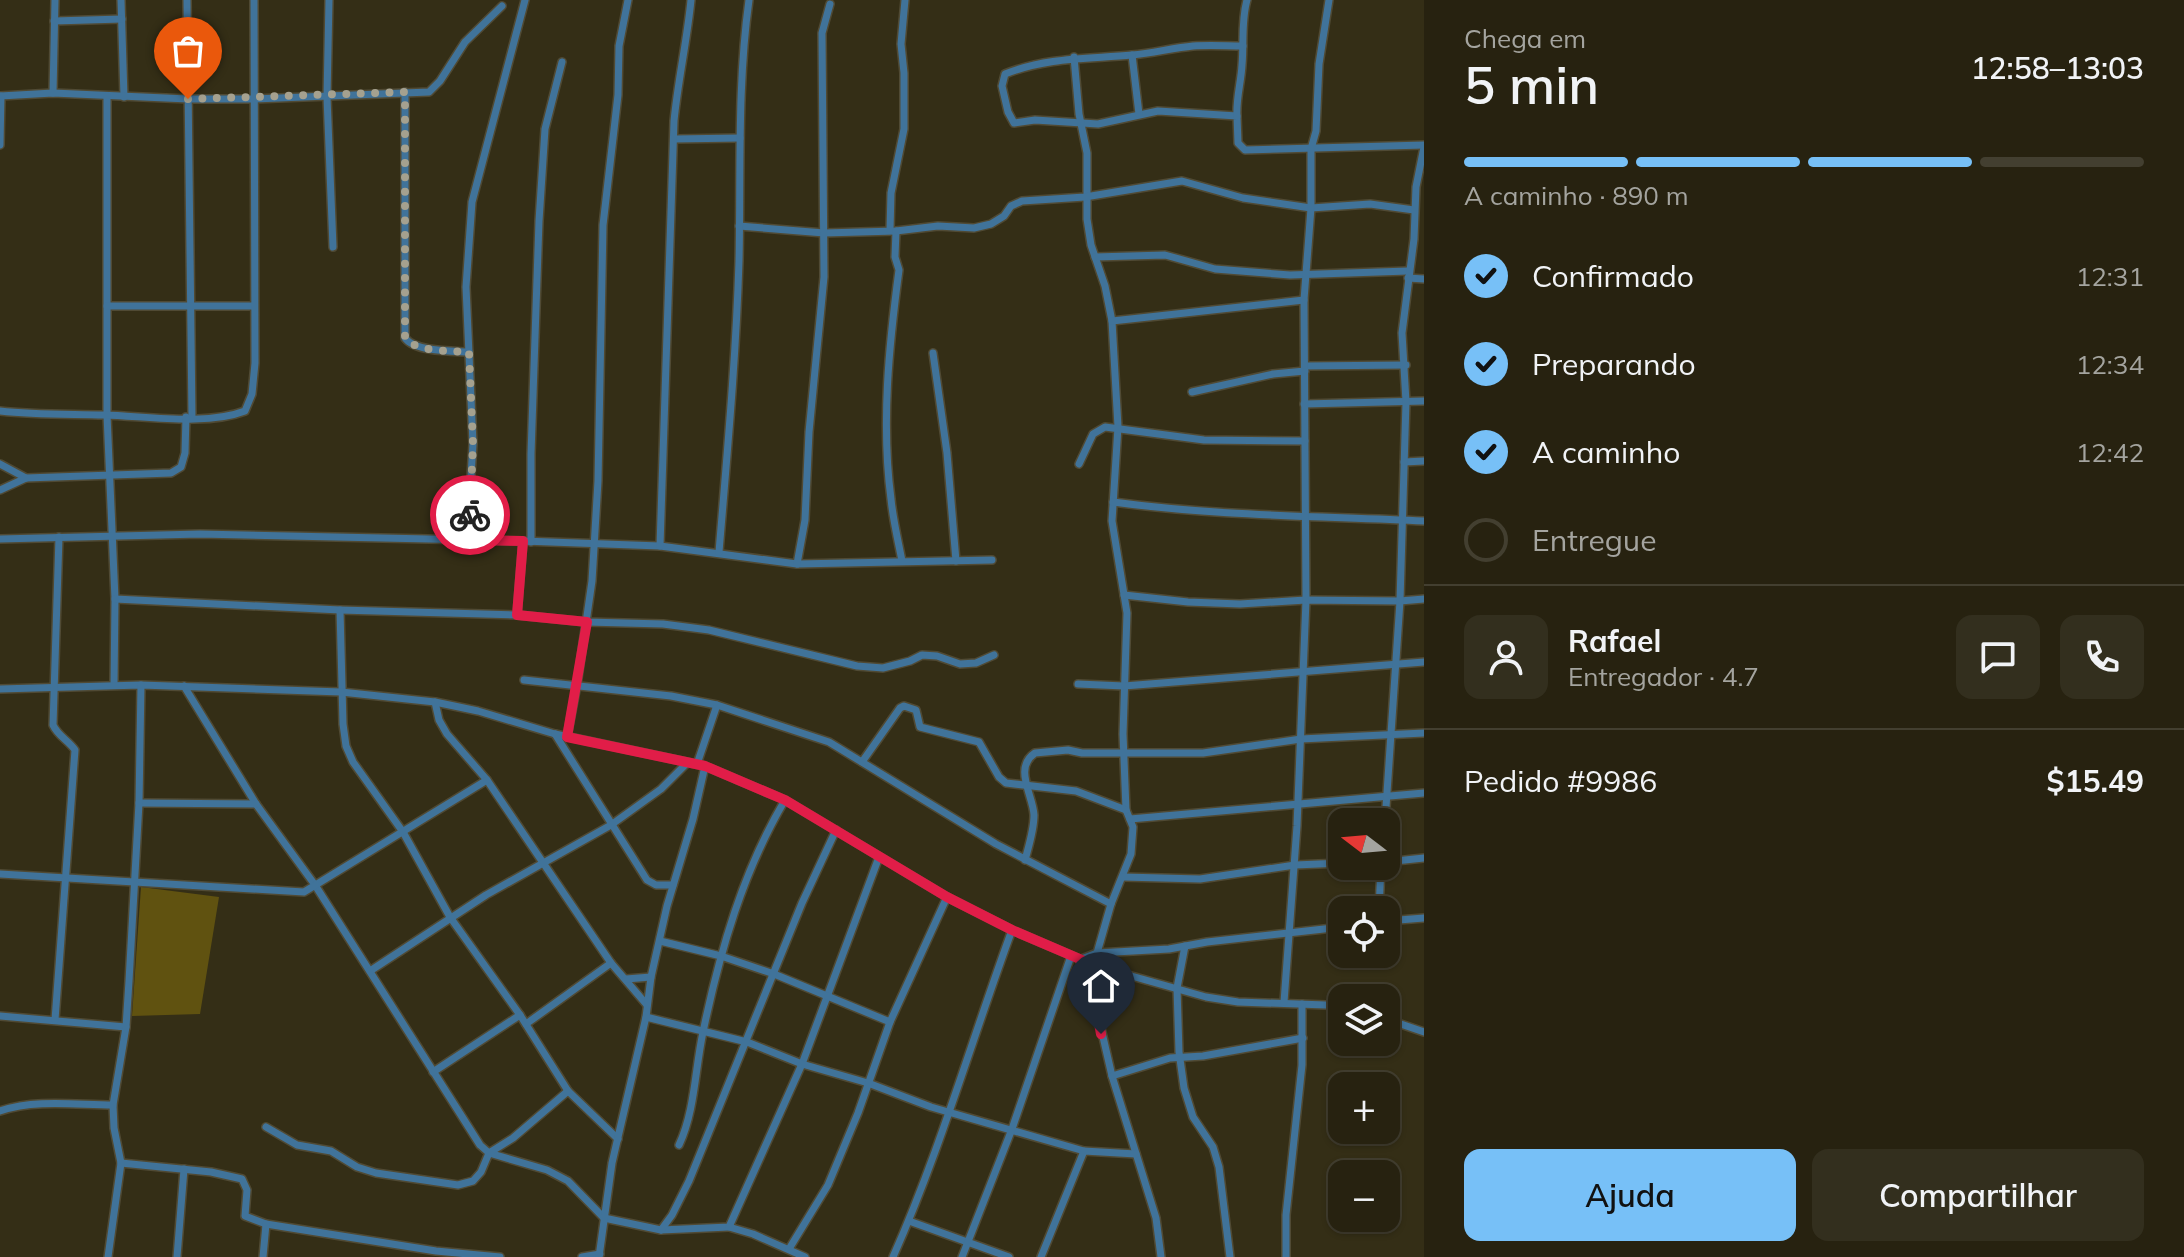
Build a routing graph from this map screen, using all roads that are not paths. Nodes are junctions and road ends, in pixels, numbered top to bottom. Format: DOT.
graph roads {
  1 [pos="55,0"];
  2 [pos="121,0"];
  3 [pos="187,0"];
  4 [pos="254,0"];
  5 [pos="329,0"];
  6 [pos="525,0"];
  7 [pos="628,0"];
  8 [pos="691,0"];
  9 [pos="749,0"];
  10 [pos="905,0"];
  11 [pos="1247,0"];
  12 [pos="1329,0"];
  13 [pos="830,4"];
  14 [pos="502,6"];
  15 [pos="122,19"];
  16 [pos="54,21"];
  17 [pos="1243,46"];
  18 [pos="1132,55"];
  19 [pos="1074,57"];
  20 [pos="562,62"];
  21 [pos="405,92"];
  22 [pos="53,93"];
  23 [pos="1,96"];
  24 [pos="107,96"];
  25 [pos="124,97"];
  26 [pos="327,97"];
  27 [pos="188,99"];
  28 [pos="252,99"];
  29 [pos="1139,114"];
  30 [pos="1237,116"];
  31 [pos="1083,125"];
  32 [pos="740,138"];
  33 [pos="674,139"];
  34 [pos="0,145"];
  35 [pos="1424,146"];
  36 [pos="1311,149"];
  37 [pos="1085,197"];
  38 [pos="1311,208"];
  39 [pos="1414,210"];
  40 [pos="739,226"];
  41 [pos="893,230"];
  42 [pos="824,233"];
  43 [pos="1414,239"];
  44 [pos="1424,239"];
  45 [pos="333,247"];
  46 [pos="1095,257"];
  47 [pos="1307,274"];
  48 [pos="1408,275"];
  49 [pos="1424,279"];
  50 [pos="1304,300"];
  51 [pos="107,306"];
  52 [pos="189,306"];
  53 [pos="254,306"];
  54 [pos="1112,321"];
  55 [pos="469,352"];
  56 [pos="933,353"];
  57 [pos="1406,365"];
  58 [pos="1305,368"];
  59 [pos="1192,392"];
  60 [pos="1424,401"];
  61 [pos="1406,402"];
  62 [pos="1304,404"];
  63 [pos="0,411"];
  64 [pos="107,415"];
  65 [pos="189,418"];
  66 [pos="1118,427"];
  67 [pos="1305,441"];
  68 [pos="1424,461"];
  69 [pos="1404,462"];
  70 [pos="0,464"];
  71 [pos="1079,464"];
  72 [pos="109,476"];
  73 [pos="26,478"];
  74 [pos="0,490"];
  75 [pos="1113,502"];
  76 [pos="1307,518"];
  77 [pos="1402,520"];
  78 [pos="1424,521"];
  79 [pos="112,534"];
  80 [pos="59,537"];
  81 [pos="0,539"];
  82 [pos="467,540"];
  83 [pos="527,541"];
  84 [pos="594,543"];
  85 [pos="660,546"];
  86 [pos="719,552"];
  87 [pos="992,560"];
  88 [pos="902,561"];
  89 [pos="956,561"];
  90 [pos="797,564"];
  91 [pos="1124,595"];
  92 [pos="115,599"];
  93 [pos="1424,599"];
  94 [pos="1306,600"];
  95 [pos="1400,601"];
  96 [pos="340,610"];
  97 [pos="517,615"];
  98 [pos="587,622"];
  99 [pos="994,655"];
  100 [pos="1424,662"];
  101 [pos="1395,666"];
  102 [pos="1302,673"];
  103 [pos="524,680"];
  104 [pos="1078,684"];
  105 [pos="114,685"];
  106 [pos="141,685"];
  107 [pos="577,685"];
  108 [pos="54,686"];
  109 [pos="184,686"];
  110 [pos="1124,686"];
  111 [pos="0,689"];
  112 [pos="341,692"];
  113 [pos="435,702"];
  114 [pos="717,705"];
  115 [pos="1424,733"];
  116 [pos="555,734"];
  117 [pos="1391,735"];
  118 [pos="567,737"];
  119 [pos="1301,739"];
  120 [pos="1125,754"];
  121 [pos="862,762"];
  122 [pos="687,763"];
  123 [pos="701,765"];
  124 [pos="487,780"];
  125 [pos="1026,786"];
  126 [pos="1424,793"];
  127 [pos="1387,796"];
  128 [pos="785,800"];
  129 [pos="139,803"];
  130 [pos="256,804"];
  131 [pos="1297,804"];
  132 [pos="1386,808"];
  133 [pos="1126,810"];
  134 [pos="1130,819"];
  135 [pos="611,825"];
  136 [pos="836,830"];
  137 [pos="403,832"];
  138 [pos="879,857"];
  139 [pos="1424,858"];
  140 [pos="1025,860"];
  141 [pos="1400,861"];
  142 [pos="545,864"];
  143 [pos="1328,864"];
  144 [pos="1295,865"];
  145 [pos="0,874"];
  146 [pos="1123,877"];
  147 [pos="66,879"];
  148 [pos="135,884"];
  149 [pos="315,885"];
  150 [pos="673,885"];
  151 [pos="947,897"];
  152 [pos="1111,904"];
  153 [pos="450,917"];
  154 [pos="1424,918"];
  155 [pos="1400,920"];
  156 [pos="1328,929"];
  157 [pos="1012,930"];
  158 [pos="1291,933"];
  159 [pos="660,941"];
  160 [pos="1185,946"];
  161 [pos="1097,953"];
  162 [pos="721,956"];
  163 [pos="1075,958"];
  164 [pos="611,963"];
  165 [pos="1096,966"];
  166 [pos="370,971"];
  167 [pos="774,974"];
  168 [pos="651,977"];
  169 [pos="626,979"];
  170 [pos="1177,988"];
  171 [pos="827,998"];
  172 [pos="1284,1002"];
  173 [pos="1302,1004"];
  174 [pos="647,1005"];
  175 [pos="1328,1007"];
  176 [pos="520,1015"];
  177 [pos="0,1016"];
  178 [pos="646,1017"];
  179 [pos="55,1020"];
  180 [pos="890,1022"];
  181 [pos="526,1024"];
  182 [pos="1400,1024"];
  183 [pos="126,1027"];
  184 [pos="703,1030"];
  185 [pos="1424,1032"];
  186 [pos="1303,1038"];
  187 [pos="747,1042"];
  188 [pos="1179,1057"];
  189 [pos="802,1064"];
  190 [pos="433,1072"];
  191 [pos="1112,1076"];
  192 [pos="868,1083"];
  193 [pos="568,1091"];
  194 [pos="113,1105"];
  195 [pos="0,1111"];
  196 [pos="950,1111"];
  197 [pos="266,1127"];
  198 [pos="1012,1129"];
  199 [pos="618,1139"];
  200 [pos="679,1145"];
  201 [pos="1084,1151"];
  202 [pos="489,1153"];
  203 [pos="1136,1154"];
  204 [pos="121,1163"];
  205 [pos="184,1169"];
  206 [pos="604,1218"];
  207 [pos="909,1221"];
  208 [pos="266,1224"];
  209 [pos="729,1227"];
  210 [pos="661,1230"];
  211 [pos="968,1243"];
  212 [pos="789,1249"];
  213 [pos="599,1255"];
  214 [pos="108,1257"];
  215 [pos="177,1257"];
  216 [pos="263,1257"];
  217 [pos="500,1257"];
  218 [pos="582,1257"];
  219 [pos="805,1257"];
  220 [pos="893,1257"];
  221 [pos="962,1257"];
  222 [pos="1009,1257"];
  223 [pos="1041,1257"];
  224 [pos="1161,1257"];
  225 [pos="1230,1257"];
  226 [pos="1286,1257"];
  1 -- 16 [label="street"];
  2 -- 15 [label="street"];
  3 -- 27 [label="street"];
  4 -- 28 [label="street"];
  5 -- 26 [label="street"];
  6 -- 55 [label="street"];
  7 -- 84 [label="street"];
  8 -- 33 [label="street"];
  9 -- 32 [label="street"];
  10 -- 41 [label="street"];
  11 -- 17 [label="street"];
  12 -- 36 [label="street"];
  13 -- 42 [label="street"];
  14 -- 21 [label="street"];
  15 -- 16 [label="street"];
  15 -- 25 [label="street"];
  16 -- 22 [label="street"];
  17 -- 18 [label="street"];
  17 -- 30 [label="street"];
  18 -- 19 [label="street"];
  18 -- 29 [label="street"];
  19 -- 31 [label="street"];
  19 -- 31 [label="street"];
  20 -- 83 [label="street"];
  21 -- 26 [label="street"];
  21 -- 55 [label="street"];
  22 -- 23 [label="street"];
  22 -- 24 [label="street"];
  23 -- 34 [label="street"];
  24 -- 25 [label="street"];
  24 -- 51 [label="street"];
  25 -- 27 [label="street"];
  26 -- 28 [label="street"];
  26 -- 45 [label="street"];
  27 -- 28 [label="street"];
  27 -- 52 [label="street"];
  28 -- 53 [label="street"];
  29 -- 30 [label="street"];
  29 -- 31 [label="street"];
  30 -- 36 [label="street"];
  31 -- 37 [label="street"];
  32 -- 33 [label="street"];
  32 -- 40 [label="street"];
  33 -- 85 [label="street"];
  35 -- 36 [label="street"];
  35 -- 39 [label="street"];
  36 -- 38 [label="street"];
  37 -- 38 [label="street"];
  37 -- 41 [label="street"];
  37 -- 46 [label="street"];
  38 -- 39 [label="street"];
  38 -- 47 [label="street"];
  39 -- 43 [label="street"];
  40 -- 42 [label="street"];
  40 -- 86 [label="street"];
  41 -- 42 [label="street"];
  41 -- 88 [label="street"];
  42 -- 90 [label="street"];
  43 -- 44 [label="street"];
  43 -- 48 [label="street"];
  46 -- 47 [label="street"];
  46 -- 54 [label="street"];
  47 -- 48 [label="street"];
  47 -- 50 [label="street"];
  48 -- 49 [label="street"];
  48 -- 57 [label="street"];
  50 -- 54 [label="street"];
  50 -- 58 [label="street"];
  51 -- 52 [label="street"];
  51 -- 64 [label="street"];
  52 -- 53 [label="street"];
  52 -- 65 [label="street"];
  53 -- 65 [label="street"];
  54 -- 66 [label="street"];
  55 -- 82 [label="street"];
  56 -- 89 [label="street"];
  57 -- 58 [label="street"];
  57 -- 61 [label="street"];
  58 -- 59 [label="street"];
  58 -- 62 [label="street"];
  60 -- 61 [label="street"];
  61 -- 62 [label="street"];
  61 -- 69 [label="street"];
  62 -- 67 [label="street"];
  63 -- 64 [label="street"];
  64 -- 65 [label="street"];
  64 -- 72 [label="street"];
  65 -- 72 [label="street"];
  66 -- 67 [label="street"];
  66 -- 71 [label="street"];
  66 -- 75 [label="street"];
  67 -- 76 [label="street"];
  68 -- 69 [label="street"];
  69 -- 77 [label="street"];
  70 -- 73 [label="street"];
  72 -- 73 [label="street"];
  72 -- 79 [label="street"];
  73 -- 74 [label="street"];
  75 -- 76 [label="street"];
  75 -- 91 [label="street"];
  76 -- 77 [label="street"];
  76 -- 94 [label="street"];
  77 -- 78 [label="street"];
  77 -- 95 [label="street"];
  79 -- 80 [label="street"];
  79 -- 82 [label="street"];
  79 -- 92 [label="street"];
  80 -- 81 [label="street"];
  80 -- 108 [label="street"];
  82 -- 83 [label="street"];
  83 -- 84 [label="street"];
  83 -- 97 [label="street"];
  84 -- 85 [label="street"];
  84 -- 98 [label="street"];
  85 -- 86 [label="street"];
  86 -- 90 [label="street"];
  87 -- 89 [label="street"];
  88 -- 89 [label="street"];
  88 -- 90 [label="street"];
  91 -- 94 [label="street"];
  91 -- 110 [label="street"];
  92 -- 96 [label="street"];
  92 -- 105 [label="street"];
  93 -- 95 [label="street"];
  94 -- 95 [label="street"];
  94 -- 102 [label="street"];
  95 -- 101 [label="street"];
  96 -- 97 [label="street"];
  96 -- 112 [label="street"];
  97 -- 98 [label="street"];
  98 -- 99 [label="street"];
  98 -- 107 [label="street"];
  100 -- 101 [label="street"];
  101 -- 102 [label="street"];
  101 -- 117 [label="street"];
  102 -- 110 [label="street"];
  102 -- 119 [label="street"];
  103 -- 107 [label="street"];
  104 -- 110 [label="street"];
  105 -- 106 [label="street"];
  105 -- 108 [label="street"];
  106 -- 109 [label="street"];
  106 -- 129 [label="street"];
  107 -- 114 [label="street"];
  107 -- 118 [label="street"];
  108 -- 111 [label="street"];
  108 -- 147 [label="street"];
  109 -- 112 [label="street"];
  109 -- 130 [label="street"];
  110 -- 120 [label="street"];
  112 -- 113 [label="street"];
  112 -- 137 [label="street"];
  113 -- 116 [label="street"];
  113 -- 124 [label="street"];
  114 -- 121 [label="street"];
  114 -- 123 [label="street"];
  115 -- 117 [label="street"];
  116 -- 118 [label="street"];
  116 -- 135 [label="street"];
  117 -- 119 [label="street"];
  117 -- 127 [label="street"];
  118 -- 122 [label="street"];
  119 -- 120 [label="street"];
  119 -- 131 [label="street"];
  120 -- 125 [label="street"];
  120 -- 133 [label="street"];
  121 -- 125 [label="street"];
  121 -- 140 [label="street"];
  122 -- 123 [label="street"];
  122 -- 135 [label="street"];
  123 -- 128 [label="street"];
  123 -- 150 [label="street"];
  124 -- 137 [label="street"];
  124 -- 142 [label="street"];
  125 -- 133 [label="street"];
  125 -- 140 [label="street"];
  126 -- 127 [label="street"];
  127 -- 131 [label="street"];
  127 -- 132 [label="street"];
  128 -- 136 [label="street"];
  128 -- 162 [label="street"];
  129 -- 130 [label="street"];
  129 -- 148 [label="street"];
  130 -- 149 [label="street"];
  131 -- 134 [label="street"];
  131 -- 144 [label="street"];
  133 -- 134 [label="street"];
  134 -- 146 [label="street"];
  135 -- 142 [label="street"];
  135 -- 150 [label="street"];
  136 -- 138 [label="street"];
  136 -- 167 [label="street"];
  137 -- 149 [label="street"];
  137 -- 153 [label="street"];
  138 -- 151 [label="street"];
  138 -- 171 [label="street"];
  139 -- 141 [label="street"];
  140 -- 152 [label="street"];
  142 -- 153 [label="street"];
  142 -- 164 [label="street"];
  143 -- 144 [label="street"];
  144 -- 146 [label="street"];
  144 -- 158 [label="street"];
  145 -- 147 [label="street"];
  146 -- 152 [label="street"];
  147 -- 148 [label="street"];
  147 -- 179 [label="street"];
  148 -- 149 [label="street"];
  148 -- 183 [label="street"];
  149 -- 166 [label="street"];
  150 -- 159 [label="street"];
  151 -- 157 [label="street"];
  151 -- 180 [label="street"];
  152 -- 161 [label="street"];
  153 -- 166 [label="street"];
  153 -- 176 [label="street"];
  154 -- 155 [label="street"];
  156 -- 158 [label="street"];
  157 -- 163 [label="street"];
  157 -- 196 [label="street"];
  158 -- 160 [label="street"];
  158 -- 172 [label="street"];
  159 -- 162 [label="street"];
  159 -- 168 [label="street"];
  160 -- 161 [label="street"];
  160 -- 170 [label="street"];
  161 -- 163 [label="street"];
  161 -- 165 [label="street"];
  162 -- 167 [label="street"];
  162 -- 184 [label="street"];
  163 -- 165 [label="street"];
  163 -- 198 [label="street"];
  164 -- 169 [label="street"];
  164 -- 181 [label="street"];
  165 -- 170 [label="street"];
  165 -- 191 [label="street"];
  166 -- 190 [label="street"];
  167 -- 171 [label="street"];
  167 -- 187 [label="street"];
  168 -- 169 [label="street"];
  168 -- 174 [label="street"];
  169 -- 174 [label="street"];
  170 -- 172 [label="street"];
  170 -- 188 [label="street"];
  171 -- 180 [label="street"];
  171 -- 189 [label="street"];
  172 -- 173 [label="street"];
  173 -- 175 [label="street"];
  173 -- 186 [label="street"];
  174 -- 178 [label="street"];
  176 -- 181 [label="street"];
  176 -- 190 [label="street"];
  177 -- 179 [label="street"];
  178 -- 184 [label="street"];
  178 -- 199 [label="street"];
  179 -- 183 [label="street"];
  180 -- 192 [label="street"];
  181 -- 193 [label="street"];
  182 -- 185 [label="street"];
  183 -- 194 [label="street"];
  184 -- 187 [label="street"];
  184 -- 200 [label="street"];
  186 -- 188 [label="street"];
  186 -- 226 [label="street"];
  187 -- 189 [label="street"];
  187 -- 210 [label="street"];
  188 -- 191 [label="street"];
  188 -- 225 [label="street"];
  189 -- 192 [label="street"];
  189 -- 209 [label="street"];
  190 -- 202 [label="street"];
  191 -- 203 [label="street"];
  192 -- 196 [label="street"];
  192 -- 212 [label="street"];
  193 -- 199 [label="street"];
  193 -- 202 [label="street"];
  194 -- 195 [label="street"];
  194 -- 204 [label="street"];
  196 -- 198 [label="street"];
  196 -- 207 [label="street"];
  197 -- 202 [label="street"];
  198 -- 201 [label="street"];
  198 -- 211 [label="street"];
  199 -- 206 [label="street"];
  201 -- 203 [label="street"];
  201 -- 223 [label="street"];
  202 -- 206 [label="street"];
  203 -- 224 [label="street"];
  204 -- 205 [label="street"];
  204 -- 214 [label="street"];
  205 -- 208 [label="street"];
  205 -- 215 [label="street"];
  206 -- 210 [label="street"];
  206 -- 213 [label="street"];
  207 -- 211 [label="street"];
  207 -- 220 [label="street"];
  208 -- 216 [label="street"];
  208 -- 217 [label="street"];
  209 -- 210 [label="street"];
  209 -- 212 [label="street"];
  211 -- 221 [label="street"];
  211 -- 222 [label="street"];
  212 -- 219 [label="street"];
  213 -- 218 [label="street"];
}
